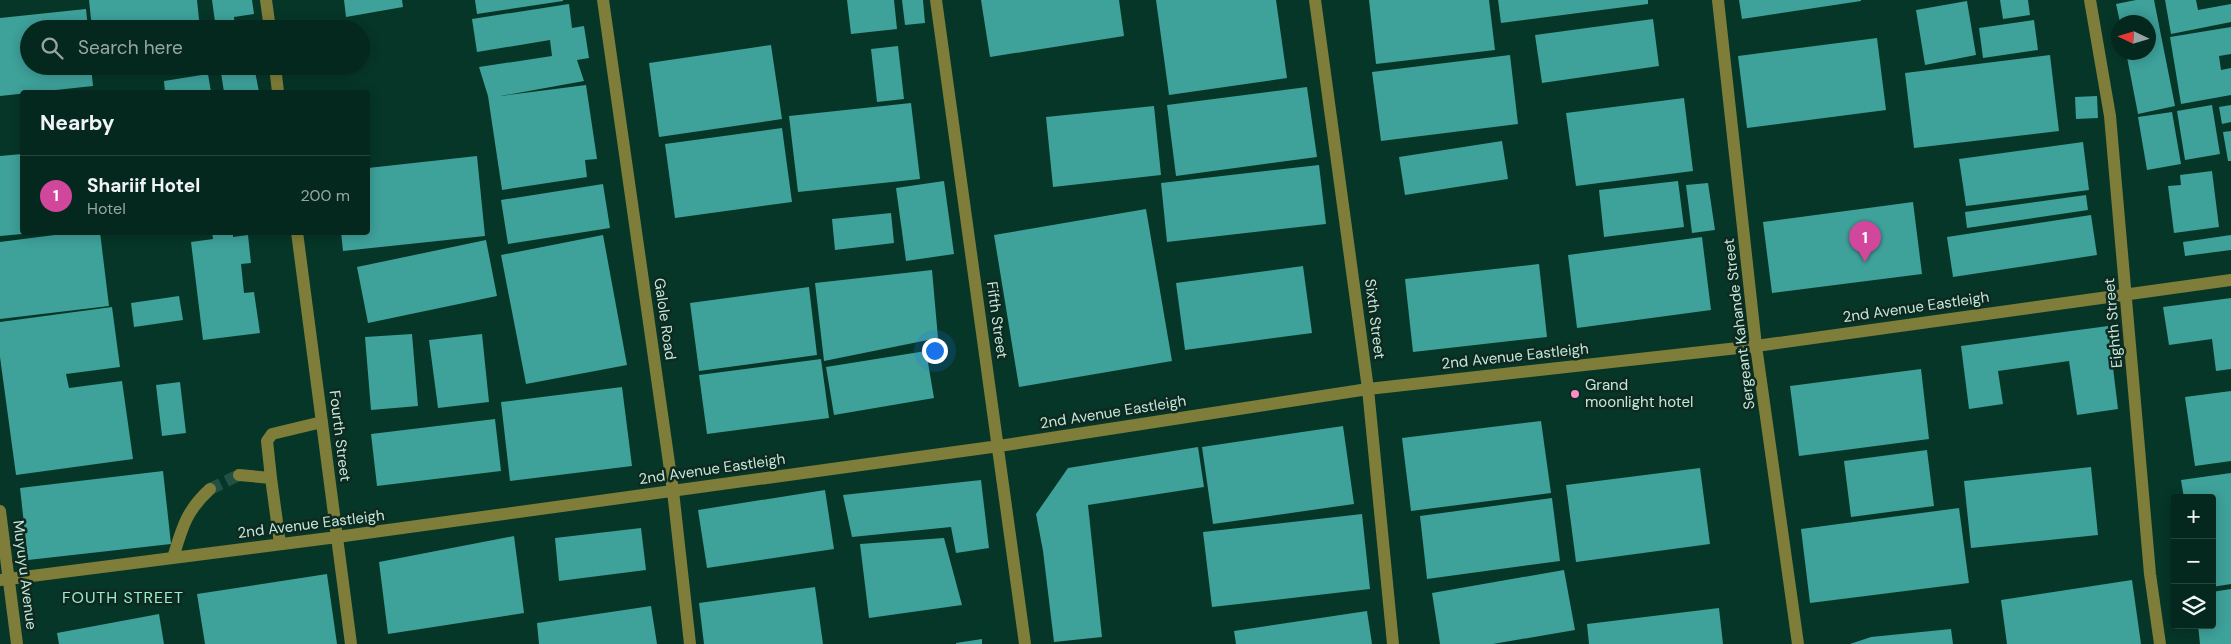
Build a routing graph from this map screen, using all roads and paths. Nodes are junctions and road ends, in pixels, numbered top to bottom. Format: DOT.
graph roads {
  1 [pos="266,0"];
  2 [pos="603,0"];
  3 [pos="936,0"];
  4 [pos="1314,0"];
  5 [pos="1718,0"];
  6 [pos="2090,0"];
  7 [pos="269,20"];
  8 [pos="276,75"];
  9 [pos="278,90"];
  10 [pos="297,235"];
  11 [pos="2231,280"];
  12 [pos="2127,293"];
  13 [pos="1756,346"];
  14 [pos="1368,389"];
  15 [pos="322,422"];
  16 [pos="999,446"];
  17 [pos="239,475"];
  18 [pos="271,478"];
  19 [pos="210,489"];
  20 [pos="673,492"];
  21 [pos="0,511"];
  22 [pos="337,537"];
  23 [pos="280,544"];
  24 [pos="173,558"];
  25 [pos="5,579"];
  26 [pos="17,644"];
  27 [pos="351,644"];
  28 [pos="690,644"];
  29 [pos="1025,644"];
  30 [pos="1393,644"];
  31 [pos="1798,644"];
  32 [pos="2160,644"];
  1 -- 7 [label="street"];
  2 -- 20 [label="street, Galole Road"];
  3 -- 16 [label="street, Fifth Street"];
  4 -- 14 [label="street, Sixth Street"];
  5 -- 13 [label="street, Sergeant Kahande Street"];
  6 -- 12 [label="street, Eighth Street"];
  8 -- 9 [label="street"];
  10 -- 15 [label="street, Fourth Street"];
  11 -- 12 [label="street, 2nd Avenue Eastleigh"];
  12 -- 13 [label="street, 2nd Avenue Eastleigh"];
  12 -- 32 [label="street, Eighth Street"];
  13 -- 14 [label="street, 2nd Avenue Eastleigh"];
  13 -- 31 [label="street, Sergeant Kahande Street"];
  14 -- 16 [label="street, 2nd Avenue Eastleigh"];
  14 -- 30 [label="street, Sixth Street"];
  15 -- 18 [label="street"];
  15 -- 22 [label="street, Fourth Street"];
  16 -- 20 [label="street, 2nd Avenue Eastleigh"];
  16 -- 29 [label="street, Fifth Street"];
  17 -- 18 [label="street"];
  18 -- 23 [label="street"];
  19 -- 24 [label="street"];
  20 -- 22 [label="street, 2nd Avenue Eastleigh"];
  20 -- 28 [label="street, Galole Road"];
  21 -- 25 [label="street, Muyuyu Avenue"];
  22 -- 23 [label="street, 2nd Avenue Eastleigh"];
  22 -- 27 [label="street, Fourth Street"];
  23 -- 24 [label="street, 2nd Avenue Eastleigh"];
  24 -- 25 [label="street, 2nd Avenue Eastleigh"];
  25 -- 26 [label="street, Muyuyu Avenue"];
}
